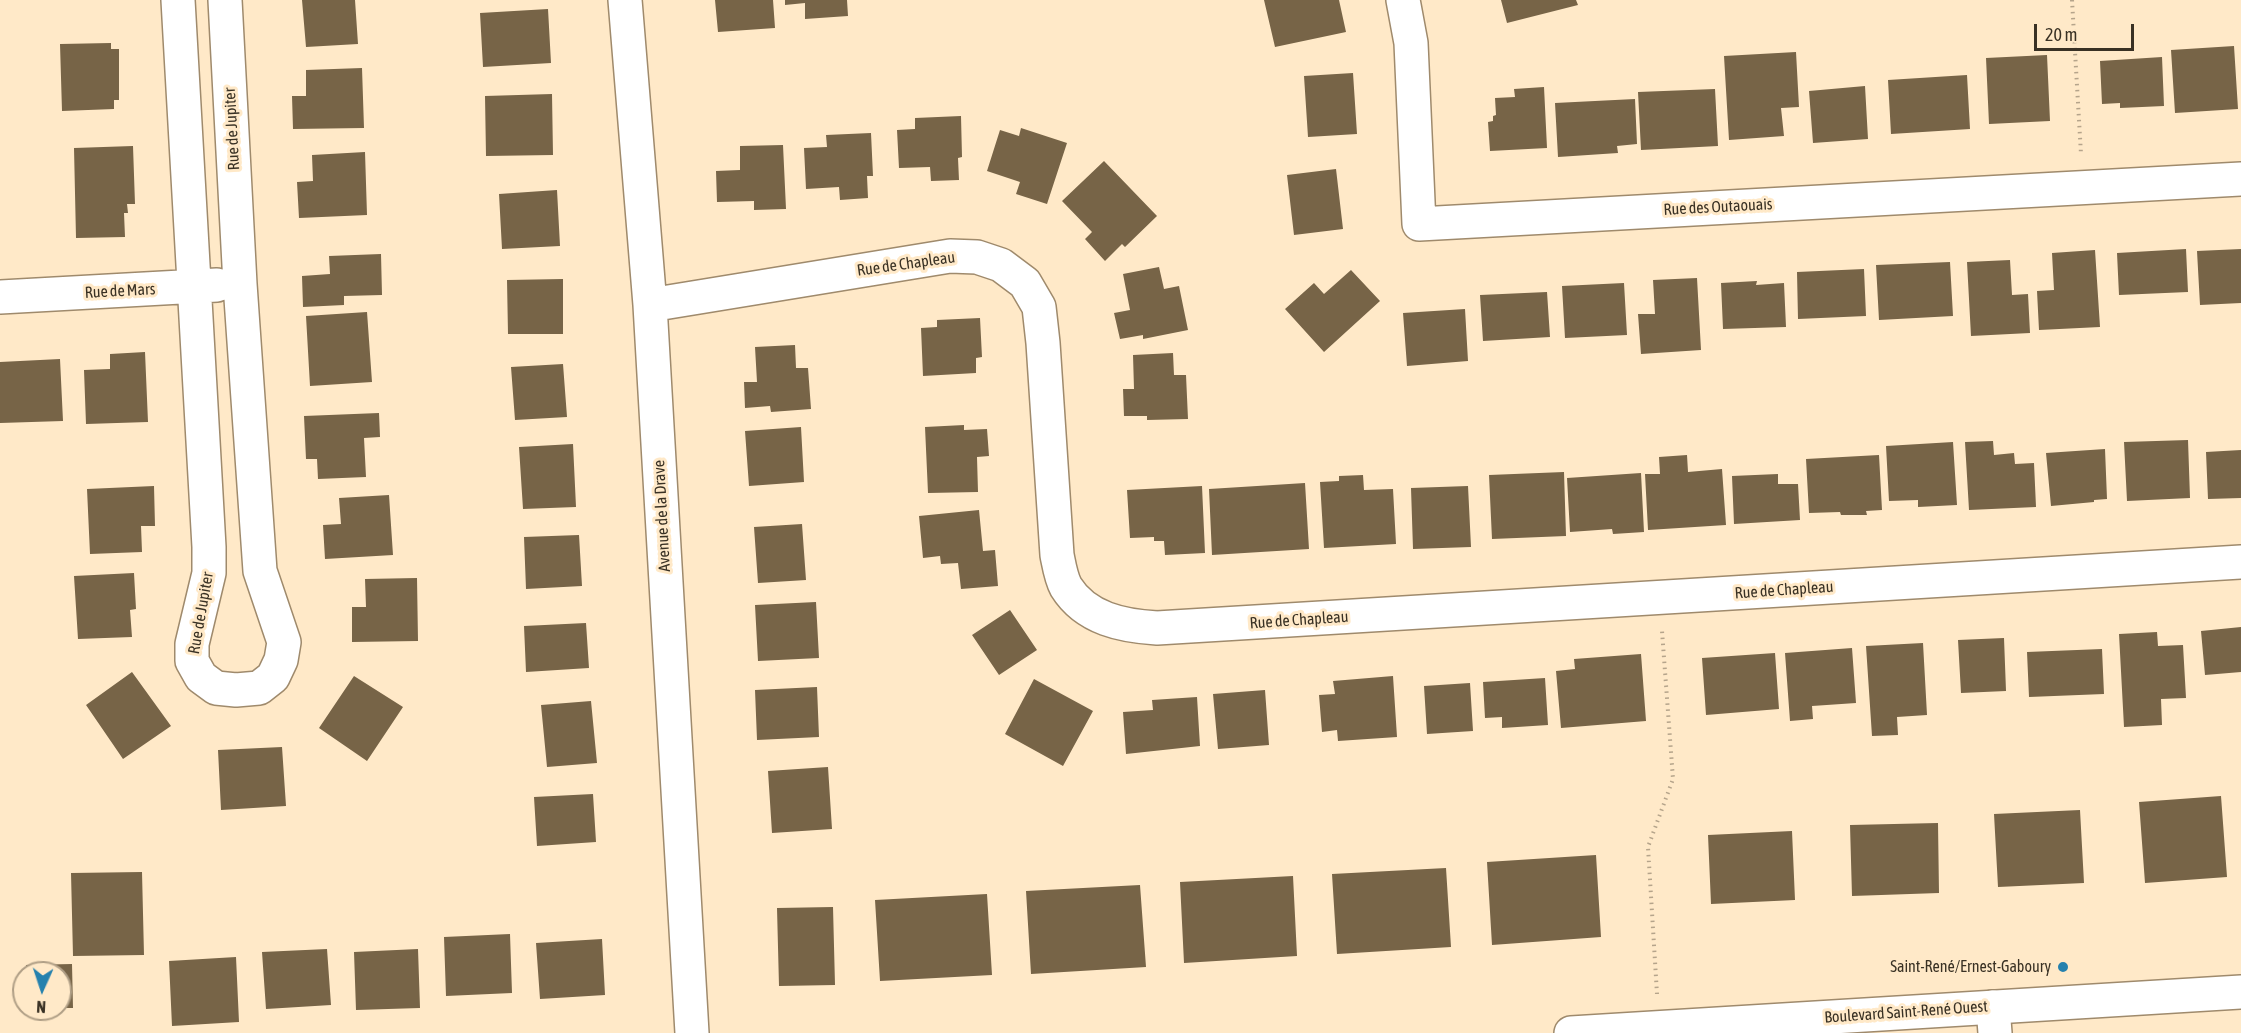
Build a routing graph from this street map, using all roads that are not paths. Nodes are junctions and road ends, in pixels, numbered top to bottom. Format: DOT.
graph roads {
  1 [pos="178,0"];
  2 [pos="225,0"];
  3 [pos="625,0"];
  4 [pos="1403,0"];
  5 [pos="2241,179"];
  6 [pos="240,284"];
  7 [pos="194,286"];
  8 [pos="0,297"];
  9 [pos="650,304"];
  10 [pos="2241,562"];
  11 [pos="2241,992"];
  12 [pos="1994,1020"];
  13 [pos="692,1033"];
  14 [pos="1571,1033"];
  1 -- 7 [label="street, Rue de Jupiter"];
  2 -- 6 [label="street, Rue de Jupiter"];
  3 -- 9 [label="street, Avenue de la Drave"];
  4 -- 5 [label="street, Rue des Outaouais"];
  6 -- 7 [label="street, Rue de Mars"];
  6 -- 7 [label="street, Rue de Jupiter"];
  7 -- 8 [label="street, Rue de Mars"];
  9 -- 10 [label="street, Rue de Chapleau"];
  9 -- 13 [label="street, Avenue de la Drave"];
  11 -- 12 [label="street, Boulevard Saint-René Ouest"];
  12 -- 14 [label="street, Boulevard Saint-René Ouest"];
}
